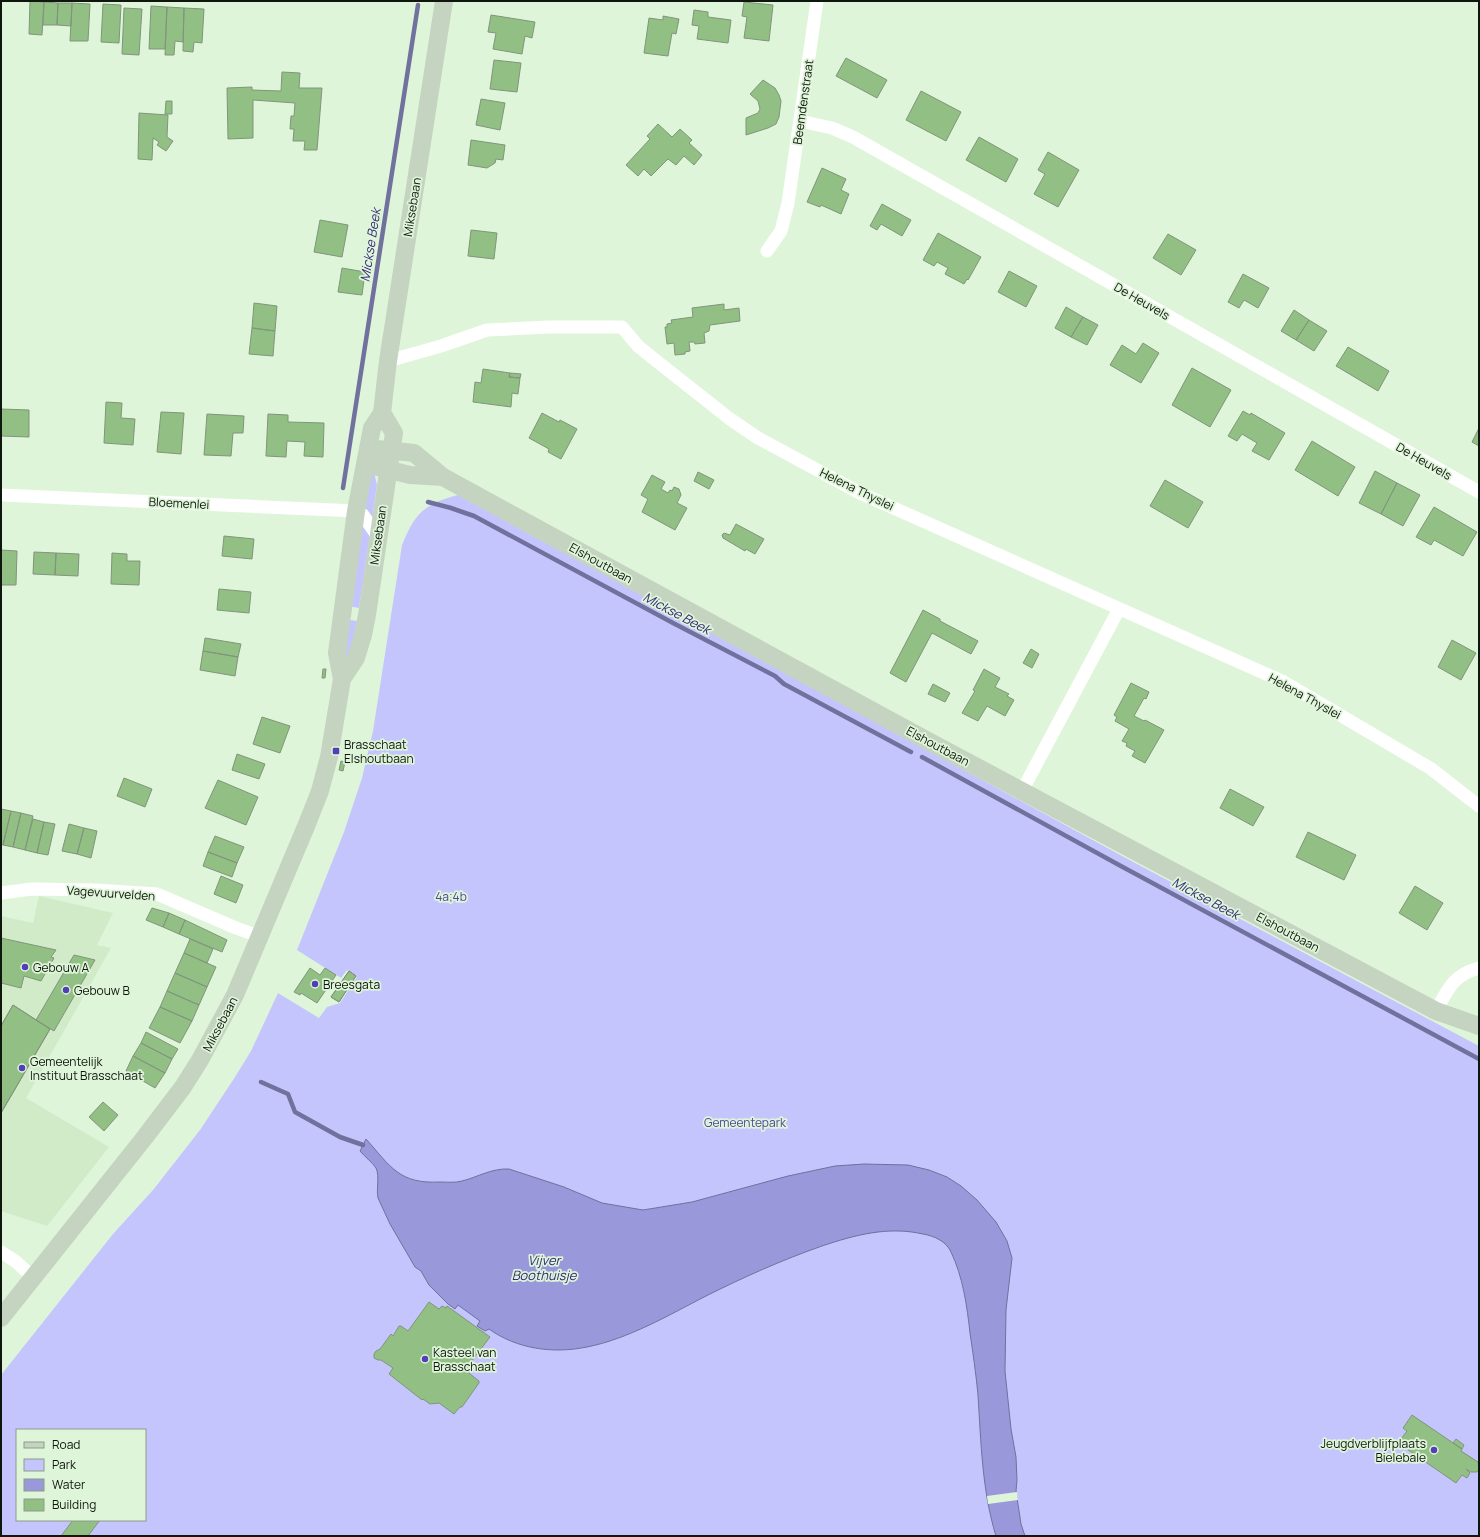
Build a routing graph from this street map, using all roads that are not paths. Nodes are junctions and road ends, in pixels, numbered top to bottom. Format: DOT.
graph roads {
  1 [pos="444,1"];
  2 [pos="817,1"];
  3 [pos="800,121"];
  4 [pos="767,251"];
  5 [pos="388,361"];
  6 [pos="382,414"];
  7 [pos="391,450"];
  8 [pos="366,457"];
  9 [pos="388,469"];
  10 [pos="443,477"];
  11 [pos="1479,492"];
  12 [pos="1,495"];
  13 [pos="356,511"];
  14 [pos="378,537"];
  15 [pos="1119,609"];
  16 [pos="337,653"];
  17 [pos="356,658"];
  18 [pos="342,679"];
  19 [pos="1022,791"];
  20 [pos="1479,806"];
  21 [pos="1,893"];
  22 [pos="261,937"];
  23 [pos="1479,968"];
  24 [pos="1436,1011"];
  25 [pos="1479,1026"];
  26 [pos="1479,1038"];
  27 [pos="1,1252"];
  28 [pos="34,1278"];
  29 [pos="1,1318"];
  1 -- 5 [label="main road, Miksebaan"];
  2 -- 3 [label="street, Beemdenstraat"];
  3 -- 4 [label="street, Beemdenstraat"];
  3 -- 11 [label="street, De Heuvels"];
  5 -- 6 [label="main road, Miksebaan"];
  5 -- 15 [label="street, Helena Thyslei"];
  6 -- 7 [label="main road, Miksebaan"];
  6 -- 8 [label="main road, Miksebaan"];
  7 -- 8 [label="main road, Elshoutbaan"];
  7 -- 9 [label="main road, Miksebaan"];
  7 -- 10 [label="main road, Elshoutbaan"];
  8 -- 9 [label="main road, Elshoutbaan"];
  8 -- 13 [label="main road, Miksebaan"];
  9 -- 10 [label="main road, Elshoutbaan"];
  9 -- 14 [label="main road, Miksebaan"];
  10 -- 19 [label="main road, Elshoutbaan"];
  12 -- 13 [label="street, Bloemenlei"];
  13 -- 14 [label="street"];
  13 -- 16 [label="main road, Miksebaan"];
  14 -- 17 [label="main road, Miksebaan"];
  15 -- 19 [label="street"];
  15 -- 20 [label="street, Helena Thyslei"];
  16 -- 17 [label="main road"];
  16 -- 18 [label="main road, Miksebaan"];
  17 -- 18 [label="main road, Miksebaan"];
  18 -- 22 [label="main road, Miksebaan"];
  19 -- 24 [label="main road, Elshoutbaan"];
  21 -- 22 [label="street, Vagevuurvelden"];
  22 -- 28 [label="main road, Miksebaan"];
  23 -- 24 [label="street"];
  24 -- 25 [label="main road, Elshoutbaan"];
  24 -- 26 [label="main road, Elshoutbaan"];
  27 -- 28 [label="street"];
  28 -- 29 [label="main road, Miksebaan"];
}
